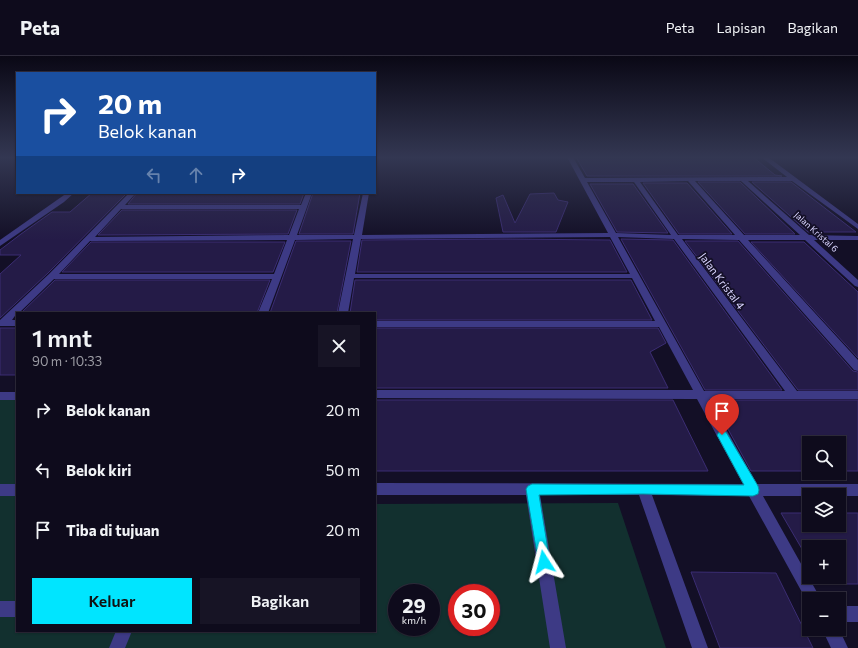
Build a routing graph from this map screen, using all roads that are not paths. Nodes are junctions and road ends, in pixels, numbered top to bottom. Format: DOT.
graph roads {
  1 [pos="585,185"];
  2 [pos="639,185"];
  3 [pos="694,185"];
  4 [pos="748,185"];
  5 [pos="802,185"];
  6 [pos="70,194"];
  7 [pos="132,194"];
  8 [pos="309,194"];
  9 [pos="366,194"];
  10 [pos="119,207"];
  11 [pos="304,207"];
  12 [pos="854,222"];
  13 [pos="858,227"];
  14 [pos="612,235"];
  15 [pos="805,236"];
  16 [pos="740,237"];
  17 [pos="88,238"];
  18 [pos="292,238"];
  19 [pos="359,238"];
  20 [pos="676,238"];
  21 [pos="858,238"];
  22 [pos="0,244"];
  23 [pos="52,276"];
  24 [pos="351,276"];
  25 [pos="635,276"];
  26 [pos="277,277"];
  27 [pos="858,284"];
  28 [pos="263,312"];
  29 [pos="343,312"];
  30 [pos="2,322"];
  31 [pos="16,323"];
  32 [pos="376,324"];
  33 [pos="662,324"];
  34 [pos="858,367"];
  35 [pos="376,394"];
  36 [pos="699,394"];
  37 [pos="794,394"];
  38 [pos="858,395"];
  39 [pos="0,396"];
  40 [pos="16,396"];
  41 [pos="376,489"];
  42 [pos="532,489"];
  43 [pos="643,489"];
  44 [pos="0,490"];
  45 [pos="16,490"];
  46 [pos="753,490"];
  47 [pos="858,490"];
  48 [pos="809,592"];
  49 [pos="16,608"];
  50 [pos="0,609"];
  51 [pos="846,614"];
  52 [pos="858,614"];
  53 [pos="124,632"];
  54 [pos="834,636"];
  55 [pos="117,648"];
  56 [pos="558,648"];
  57 [pos="700,648"];
  58 [pos="840,648"];
  1 -- 14 [label="street"];
  2 -- 20 [label="street, Jalan Kristal 4"];
  3 -- 16 [label="street"];
  4 -- 15 [label="street, Jalan Kristal 6"];
  5 -- 12 [label="street"];
  6 -- 22 [label="street"];
  7 -- 10 [label="street"];
  8 -- 11 [label="street"];
  9 -- 19 [label="street"];
  10 -- 11 [label="street"];
  10 -- 17 [label="street"];
  11 -- 18 [label="street"];
  12 -- 13 [label="street"];
  14 -- 19 [label="street"];
  14 -- 20 [label="street"];
  14 -- 25 [label="street"];
  15 -- 16 [label="street"];
  15 -- 21 [label="street"];
  15 -- 27 [label="street, Jalan Kristal 6"];
  16 -- 20 [label="street"];
  16 -- 34 [label="street"];
  17 -- 18 [label="street"];
  17 -- 23 [label="street"];
  18 -- 19 [label="street"];
  18 -- 26 [label="street"];
  19 -- 24 [label="street"];
  20 -- 37 [label="street, Jalan Kristal 4"];
  23 -- 26 [label="street"];
  23 -- 30 [label="street"];
  24 -- 25 [label="street"];
  24 -- 29 [label="street"];
  25 -- 33 [label="street"];
  26 -- 28 [label="street"];
  30 -- 31 [label="street"];
  32 -- 33 [label="street"];
  33 -- 36 [label="street"];
  35 -- 36 [label="street"];
  36 -- 37 [label="street"];
  36 -- 46 [label="street"];
  37 -- 38 [label="street"];
  39 -- 40 [label="street"];
  41 -- 42 [label="street"];
  42 -- 43 [label="street"];
  42 -- 56 [label="street"];
  43 -- 46 [label="street"];
  43 -- 57 [label="street"];
  44 -- 45 [label="street"];
  46 -- 47 [label="street"];
  46 -- 48 [label="street"];
  49 -- 50 [label="street"];
  51 -- 52 [label="street"];
  53 -- 55 [label="street"];
  54 -- 58 [label="street"];
}
